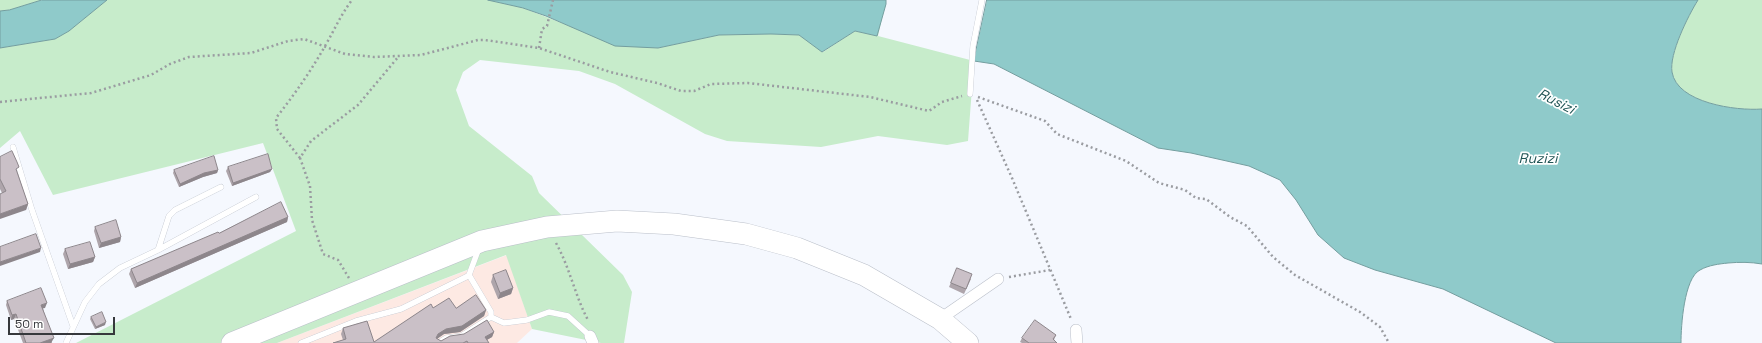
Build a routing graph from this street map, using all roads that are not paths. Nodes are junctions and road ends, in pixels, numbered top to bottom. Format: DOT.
graph roads {
  1 [pos="982,0"];
  2 [pos="972,95"];
  3 [pos="13,147"];
  4 [pos="220,187"];
  5 [pos="256,197"];
  6 [pos="482,241"];
  7 [pos="158,250"];
  8 [pos="469,275"];
  9 [pos="998,279"];
  10 [pos="491,317"];
  11 [pos="940,319"];
  12 [pos="73,326"];
  13 [pos="1076,330"];
  14 [pos="592,339"];
  15 [pos="66,343"];
  16 [pos="232,343"];
  17 [pos="301,343"];
  18 [pos="438,343"];
  19 [pos="968,343"];
  20 [pos="1078,343"];
  1 -- 2 [label="lane"];
  3 -- 12 [label="lane"];
  4 -- 7 [label="lane"];
  5 -- 7 [label="lane"];
  6 -- 8 [label="lane"];
  6 -- 11 [label="highway"];
  6 -- 16 [label="highway"];
  7 -- 12 [label="lane"];
  8 -- 10 [label="lane"];
  8 -- 17 [label="lane"];
  9 -- 11 [label="street"];
  10 -- 14 [label="lane"];
  10 -- 18 [label="lane"];
  11 -- 19 [label="highway"];
  12 -- 15 [label="lane"];
  13 -- 20 [label="street"];
}
